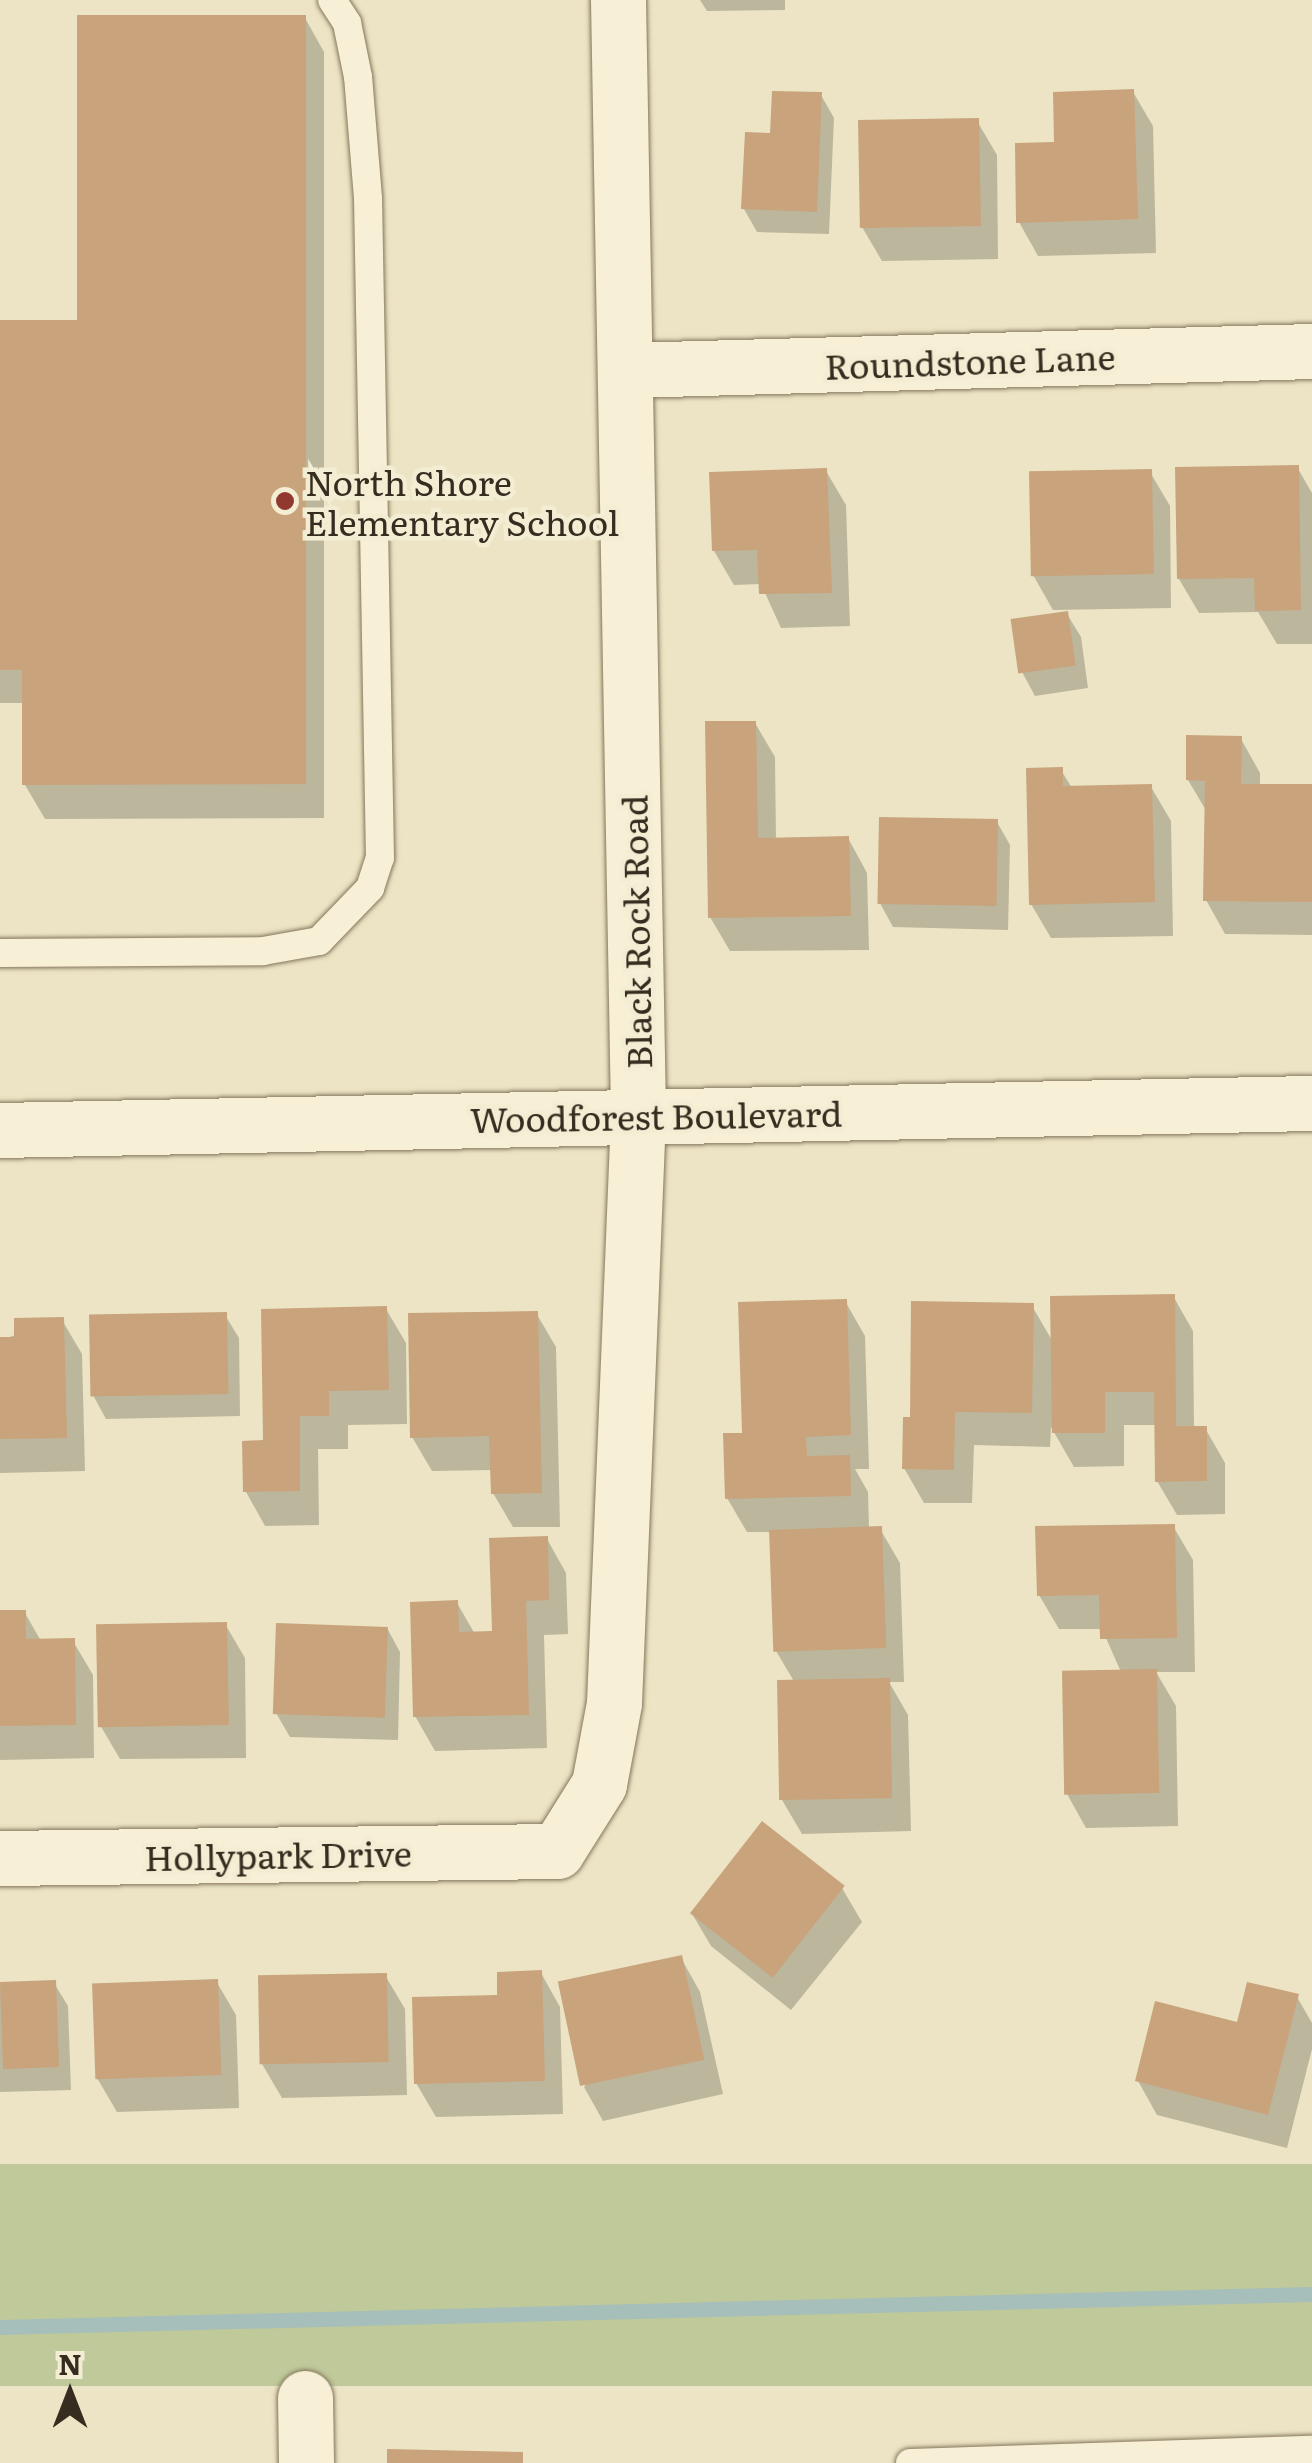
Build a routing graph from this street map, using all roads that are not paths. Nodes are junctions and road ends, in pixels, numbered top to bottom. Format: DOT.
graph roads {
  1 [pos="332,0"];
  2 [pos="618,0"];
  3 [pos="1312,350"];
  4 [pos="628,370"];
  5 [pos="0,953"];
  6 [pos="1312,1103"];
  7 [pos="638,1116"];
  8 [pos="0,1130"];
  9 [pos="556,1851"];
  10 [pos="0,1858"];
  11 [pos="305,2398"];
  12 [pos="1312,2450"];
  13 [pos="306,2463"];
  14 [pos="910,2463"];
  1 -- 5 [label="lane"];
  2 -- 4 [label="street, Black Rock Road"];
  3 -- 4 [label="street, Roundstone Lane"];
  4 -- 7 [label="street, Black Rock Road"];
  6 -- 7 [label="street, Woodforest Boulevard"];
  7 -- 8 [label="street, Woodforest Boulevard"];
  7 -- 9 [label="street, Black Rock Road"];
  9 -- 10 [label="street, Hollypark Drive"];
  11 -- 13 [label="street"];
  12 -- 14 [label="lane"];
}
